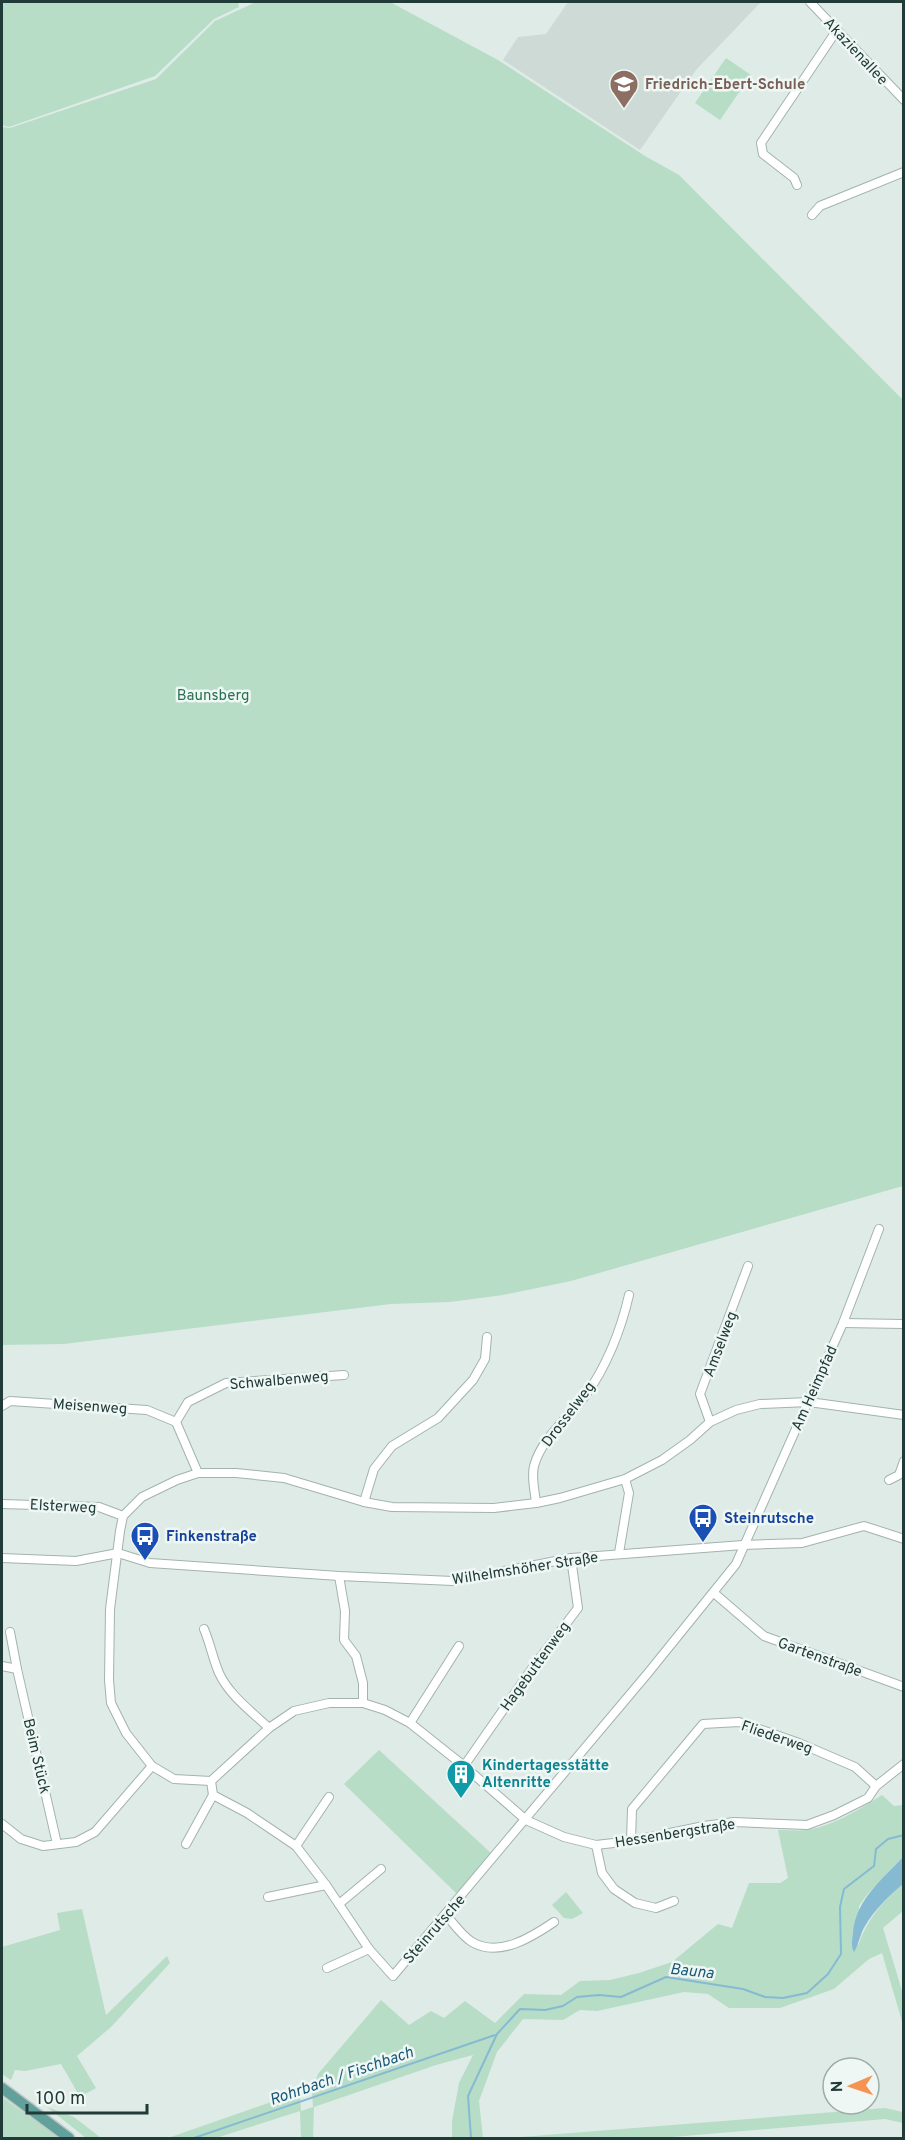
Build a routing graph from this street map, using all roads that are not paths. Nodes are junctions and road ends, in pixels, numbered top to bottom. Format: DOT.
graph roads {
  1 [pos="810,2"];
  2 [pos="837,30"];
  3 [pos="903,100"];
  4 [pos="903,172"];
  5 [pos="797,186"];
  6 [pos="812,215"];
  7 [pos="879,1229"];
  8 [pos="747,1266"];
  9 [pos="629,1295"];
  10 [pos="843,1323"];
  11 [pos="903,1324"];
  12 [pos="487,1337"];
  13 [pos="344,1375"];
  14 [pos="809,1402"];
  15 [pos="2,1406"];
  16 [pos="903,1415"];
  17 [pos="176,1422"];
  18 [pos="710,1422"];
  19 [pos="903,1461"];
  20 [pos="198,1473"];
  21 [pos="625,1479"];
  22 [pos="889,1480"];
  23 [pos="364,1502"];
  24 [pos="536,1503"];
  25 [pos="2,1504"];
  26 [pos="123,1516"];
  27 [pos="903,1539"];
  28 [pos="743,1545"];
  29 [pos="118,1553"];
  30 [pos="618,1553"];
  31 [pos="2,1558"];
  32 [pos="571,1558"];
  33 [pos="339,1576"];
  34 [pos="714,1593"];
  35 [pos="204,1629"];
  36 [pos="10,1632"];
  37 [pos="459,1646"];
  38 [pos="2,1666"];
  39 [pos="17,1669"];
  40 [pos="903,1687"];
  41 [pos="363,1703"];
  42 [pos="410,1723"];
  43 [pos="270,1728"];
  44 [pos="903,1764"];
  45 [pos="152,1766"];
  46 [pos="464,1766"];
  47 [pos="211,1781"];
  48 [pos="876,1786"];
  49 [pos="213,1795"];
  50 [pos="329,1797"];
  51 [pos="526,1820"];
  52 [pos="2,1824"];
  53 [pos="631,1841"];
  54 [pos="57,1844"];
  55 [pos="186,1844"];
  56 [pos="596,1845"];
  57 [pos="296,1846"];
  58 [pos="381,1869"];
  59 [pos="326,1885"];
  60 [pos="268,1897"];
  61 [pos="674,1901"];
  62 [pos="339,1904"];
  63 [pos="446,1915"];
  64 [pos="554,1922"];
  65 [pos="369,1949"];
  66 [pos="327,1968"];
  67 [pos="2,2088"];
  68 [pos="69,2139"];
  1 -- 2 [label="street, Akazienallee"];
  2 -- 3 [label="street, Akazienallee"];
  2 -- 5 [label="street"];
  4 -- 6 [label="street"];
  7 -- 10 [label="street, Am Heimpfad"];
  8 -- 18 [label="street, Amselweg"];
  9 -- 24 [label="street, Drosselweg"];
  10 -- 11 [label="street"];
  10 -- 14 [label="street, Am Heimpfad"];
  12 -- 23 [label="street"];
  13 -- 17 [label="street, Schwalbenweg"];
  14 -- 16 [label="street"];
  14 -- 18 [label="street"];
  14 -- 28 [label="street, Am Heimpfad"];
  15 -- 17 [label="street, Meisenweg"];
  17 -- 20 [label="street"];
  18 -- 21 [label="street"];
  19 -- 22 [label="street"];
  20 -- 23 [label="street"];
  20 -- 26 [label="street"];
  21 -- 24 [label="street"];
  21 -- 30 [label="street"];
  23 -- 24 [label="street"];
  25 -- 26 [label="street, Elsterweg"];
  26 -- 29 [label="street"];
  27 -- 28 [label="street, Wilhelmshöher Straße"];
  28 -- 30 [label="street, Wilhelmshöher Straße"];
  28 -- 34 [label="street, Steinrutsche"];
  29 -- 31 [label="street, Wilhelmshöher Straße"];
  29 -- 33 [label="street, Wilhelmshöher Straße"];
  29 -- 45 [label="street"];
  30 -- 32 [label="street, Wilhelmshöher Straße"];
  32 -- 33 [label="street, Wilhelmshöher Straße"];
  32 -- 46 [label="street, Hagebuttenweg"];
  33 -- 41 [label="street"];
  34 -- 40 [label="street, Gartenstraße"];
  34 -- 51 [label="street, Steinrutsche"];
  35 -- 43 [label="street"];
  36 -- 39 [label="street, Beim Stück"];
  37 -- 42 [label="street"];
  38 -- 39 [label="street"];
  39 -- 54 [label="street, Beim Stück"];
  41 -- 42 [label="street, Hessenbergstraße"];
  41 -- 43 [label="street, Hessenbergstraße"];
  42 -- 46 [label="street, Hessenbergstraße"];
  43 -- 47 [label="street, Hessenbergstraße"];
  44 -- 48 [label="street, Hessenbergstraße"];
  45 -- 47 [label="street"];
  45 -- 54 [label="street"];
  46 -- 51 [label="street, Hessenbergstraße"];
  47 -- 49 [label="street"];
  48 -- 53 [label="street, Hessenbergstraße"];
  48 -- 53 [label="street, Fliederweg"];
  49 -- 55 [label="street"];
  49 -- 57 [label="street"];
  50 -- 57 [label="street"];
  51 -- 56 [label="street, Hessenbergstraße"];
  51 -- 63 [label="street, Steinrutsche"];
  52 -- 54 [label="street"];
  53 -- 56 [label="street, Hessenbergstraße"];
  56 -- 61 [label="street"];
  57 -- 59 [label="street"];
  58 -- 62 [label="street"];
  59 -- 60 [label="street"];
  59 -- 62 [label="street"];
  62 -- 65 [label="street"];
  63 -- 64 [label="street"];
  63 -- 65 [label="street, Steinrutsche"];
  65 -- 66 [label="street"];
  67 -- 68 [label="main road"];
}
